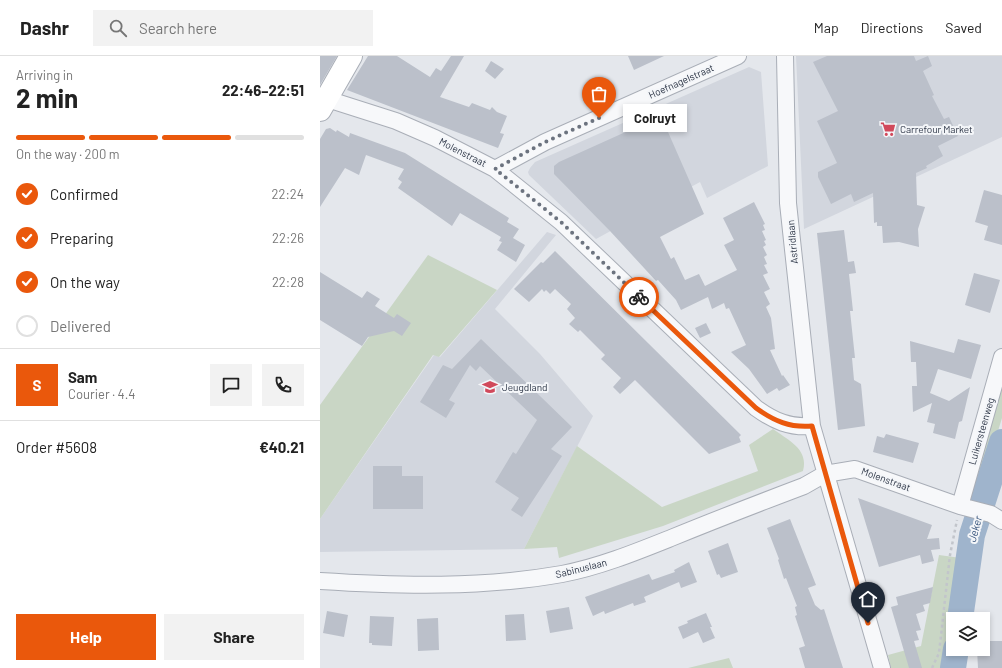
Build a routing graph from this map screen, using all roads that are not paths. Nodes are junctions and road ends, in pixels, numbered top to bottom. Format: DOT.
graph roads {
  1 [pos="351,56"];
  2 [pos="738,56"];
  3 [pos="785,56"];
  4 [pos="324,104"];
  5 [pos="495,169"];
  6 [pos="1002,356"];
  7 [pos="812,426"];
  8 [pos="825,474"];
  9 [pos="965,507"];
  10 [pos="998,515"];
  11 [pos="320,581"];
  12 [pos="882,668"];
  1 -- 4 [label="street"];
  2 -- 5 [label="street, Hoefnagelstraat"];
  3 -- 7 [label="street, Astridlaan"];
  4 -- 5 [label="street, Molenstraat"];
  5 -- 7 [label="street, Molenstraat"];
  6 -- 9 [label="street, Luikersteenweg"];
  7 -- 8 [label="street"];
  8 -- 9 [label="street, Molenstraat"];
  8 -- 11 [label="street, Sabinuslaan"];
  8 -- 12 [label="street"];
  9 -- 10 [label="street, Molenstraat"];
}
